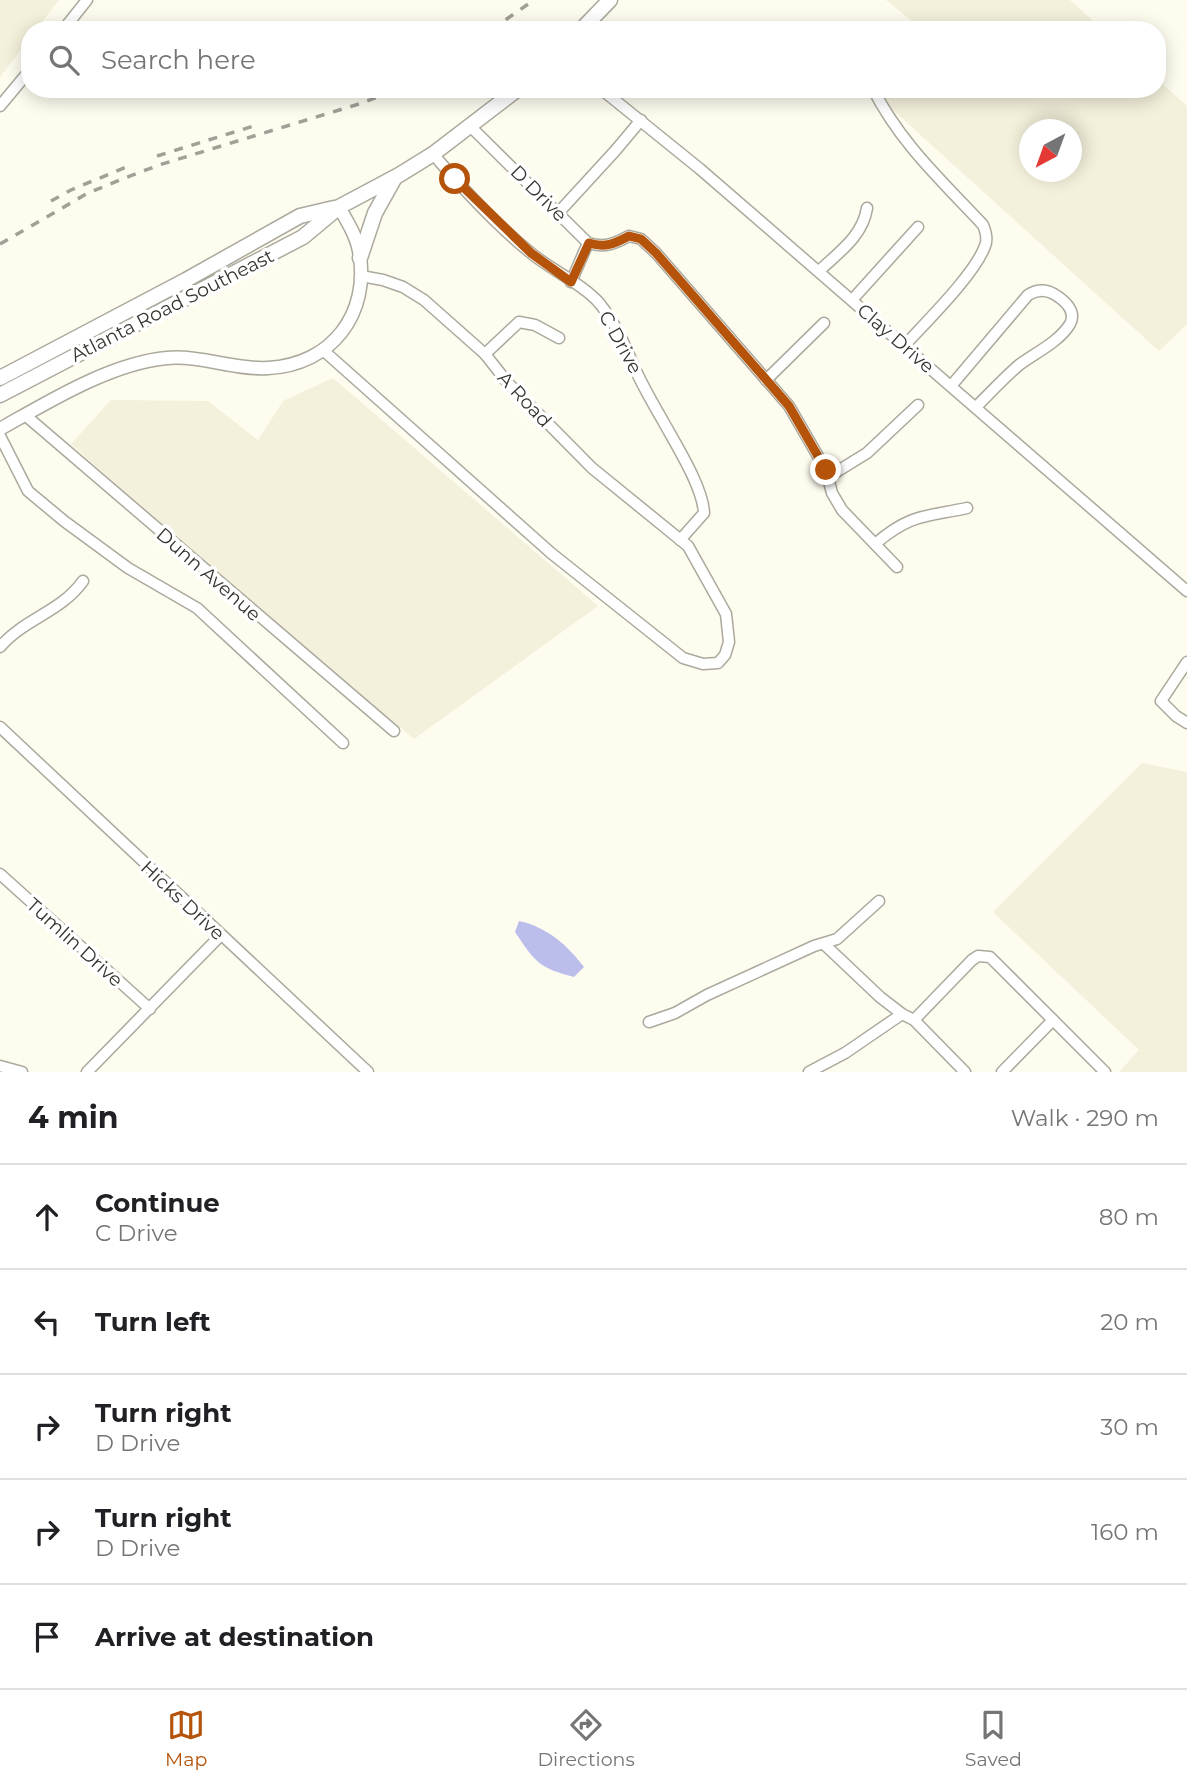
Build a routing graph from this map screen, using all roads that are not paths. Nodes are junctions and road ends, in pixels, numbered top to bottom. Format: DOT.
graph roads {
  1 [pos="87,0"];
  2 [pos="610,0"];
  3 [pos="70,21"];
  4 [pos="590,21"];
  5 [pos="21,81"];
  6 [pos="507,98"];
  7 [pos="612,98"];
  8 [pos="878,98"];
  9 [pos="0,106"];
  10 [pos="640,120"];
  11 [pos="471,127"];
  12 [pos="433,154"];
  13 [pos="394,178"];
  14 [pos="339,207"];
  15 [pos="867,208"];
  16 [pos="559,212"];
  17 [pos="918,227"];
  18 [pos="589,243"];
  19 [pos="360,258"];
  20 [pos="819,271"];
  21 [pos="361,276"];
  22 [pos="571,282"];
  23 [pos="852,300"];
  24 [pos="824,323"];
  25 [pos="559,338"];
  26 [pos="905,345"];
  27 [pos="324,351"];
  28 [pos="485,354"];
  29 [pos="0,378"];
  30 [pos="766,380"];
  31 [pos="951,386"];
  32 [pos="0,395"];
  33 [pos="918,405"];
  34 [pos="976,407"];
  35 [pos="25,415"];
  36 [pos="0,429"];
  37 [pos="0,436"];
  38 [pos="828,477"];
  39 [pos="967,508"];
  40 [pos="680,540"];
  41 [pos="875,544"];
  42 [pos="897,567"];
  43 [pos="83,581"];
  44 [pos="1187,591"];
  45 [pos="0,647"];
  46 [pos="1187,662"];
  47 [pos="1187,723"];
  48 [pos="0,727"];
  49 [pos="394,731"];
  50 [pos="343,743"];
  51 [pos="0,874"];
  52 [pos="880,901"];
  53 [pos="220,936"];
  54 [pos="824,944"];
  55 [pos="150,1009"];
  56 [pos="902,1014"];
  57 [pos="914,1020"];
  58 [pos="1053,1020"];
  59 [pos="649,1022"];
  60 [pos="0,1066"];
  61 [pos="22,1072"];
  62 [pos="88,1072"];
  63 [pos="368,1072"];
  64 [pos="809,1072"];
  65 [pos="965,1072"];
  66 [pos="1002,1072"];
  67 [pos="1105,1072"];
  1 -- 3 [label="street"];
  2 -- 4 [label="main road"];
  5 -- 9 [label="street"];
  6 -- 11 [label="main road, Atlanta Road Southeast"];
  7 -- 10 [label="street, Clay Drive"];
  8 -- 26 [label="street"];
  10 -- 16 [label="street"];
  10 -- 20 [label="street, Clay Drive"];
  11 -- 12 [label="main road, Atlanta Road Southeast"];
  11 -- 16 [label="street, D Drive"];
  12 -- 13 [label="main road, Atlanta Road Southeast"];
  12 -- 22 [label="street, C Drive"];
  13 -- 14 [label="main road, Atlanta Road Southeast"];
  13 -- 19 [label="main road"];
  14 -- 19 [label="street"];
  14 -- 29 [label="main road, Atlanta Road Southeast"];
  14 -- 32 [label="main road, Atlanta Road Southeast"];
  15 -- 20 [label="street"];
  16 -- 18 [label="street, D Drive"];
  17 -- 23 [label="street"];
  18 -- 22 [label="street"];
  18 -- 30 [label="street"];
  19 -- 21 [label="street"];
  20 -- 23 [label="street, Clay Drive"];
  21 -- 27 [label="street"];
  21 -- 28 [label="street, A Road"];
  22 -- 40 [label="street, C Drive"];
  23 -- 26 [label="street, Clay Drive"];
  24 -- 30 [label="street"];
  25 -- 28 [label="street"];
  26 -- 31 [label="street, Clay Drive"];
  27 -- 35 [label="street"];
  27 -- 40 [label="street, A Road"];
  28 -- 40 [label="street, A Road"];
  30 -- 38 [label="street"];
  31 -- 34 [label="street, Clay Drive"];
  31 -- 34 [label="street"];
  33 -- 38 [label="street"];
  34 -- 44 [label="street, Clay Drive"];
  35 -- 36 [label="street"];
  35 -- 49 [label="street, Dunn Avenue"];
  37 -- 50 [label="street"];
  38 -- 41 [label="street"];
  39 -- 41 [label="street"];
  41 -- 42 [label="street"];
  43 -- 45 [label="street"];
  46 -- 47 [label="street"];
  48 -- 53 [label="street, Hicks Drive"];
  51 -- 55 [label="street, Tumlin Drive"];
  52 -- 54 [label="street"];
  53 -- 55 [label="street"];
  53 -- 63 [label="street, Hicks Drive"];
  54 -- 56 [label="street"];
  54 -- 59 [label="street"];
  55 -- 62 [label="street"];
  56 -- 57 [label="street"];
  56 -- 64 [label="street"];
  57 -- 58 [label="street"];
  57 -- 65 [label="street"];
  58 -- 66 [label="street"];
  58 -- 67 [label="street"];
  60 -- 61 [label="street"];
}
